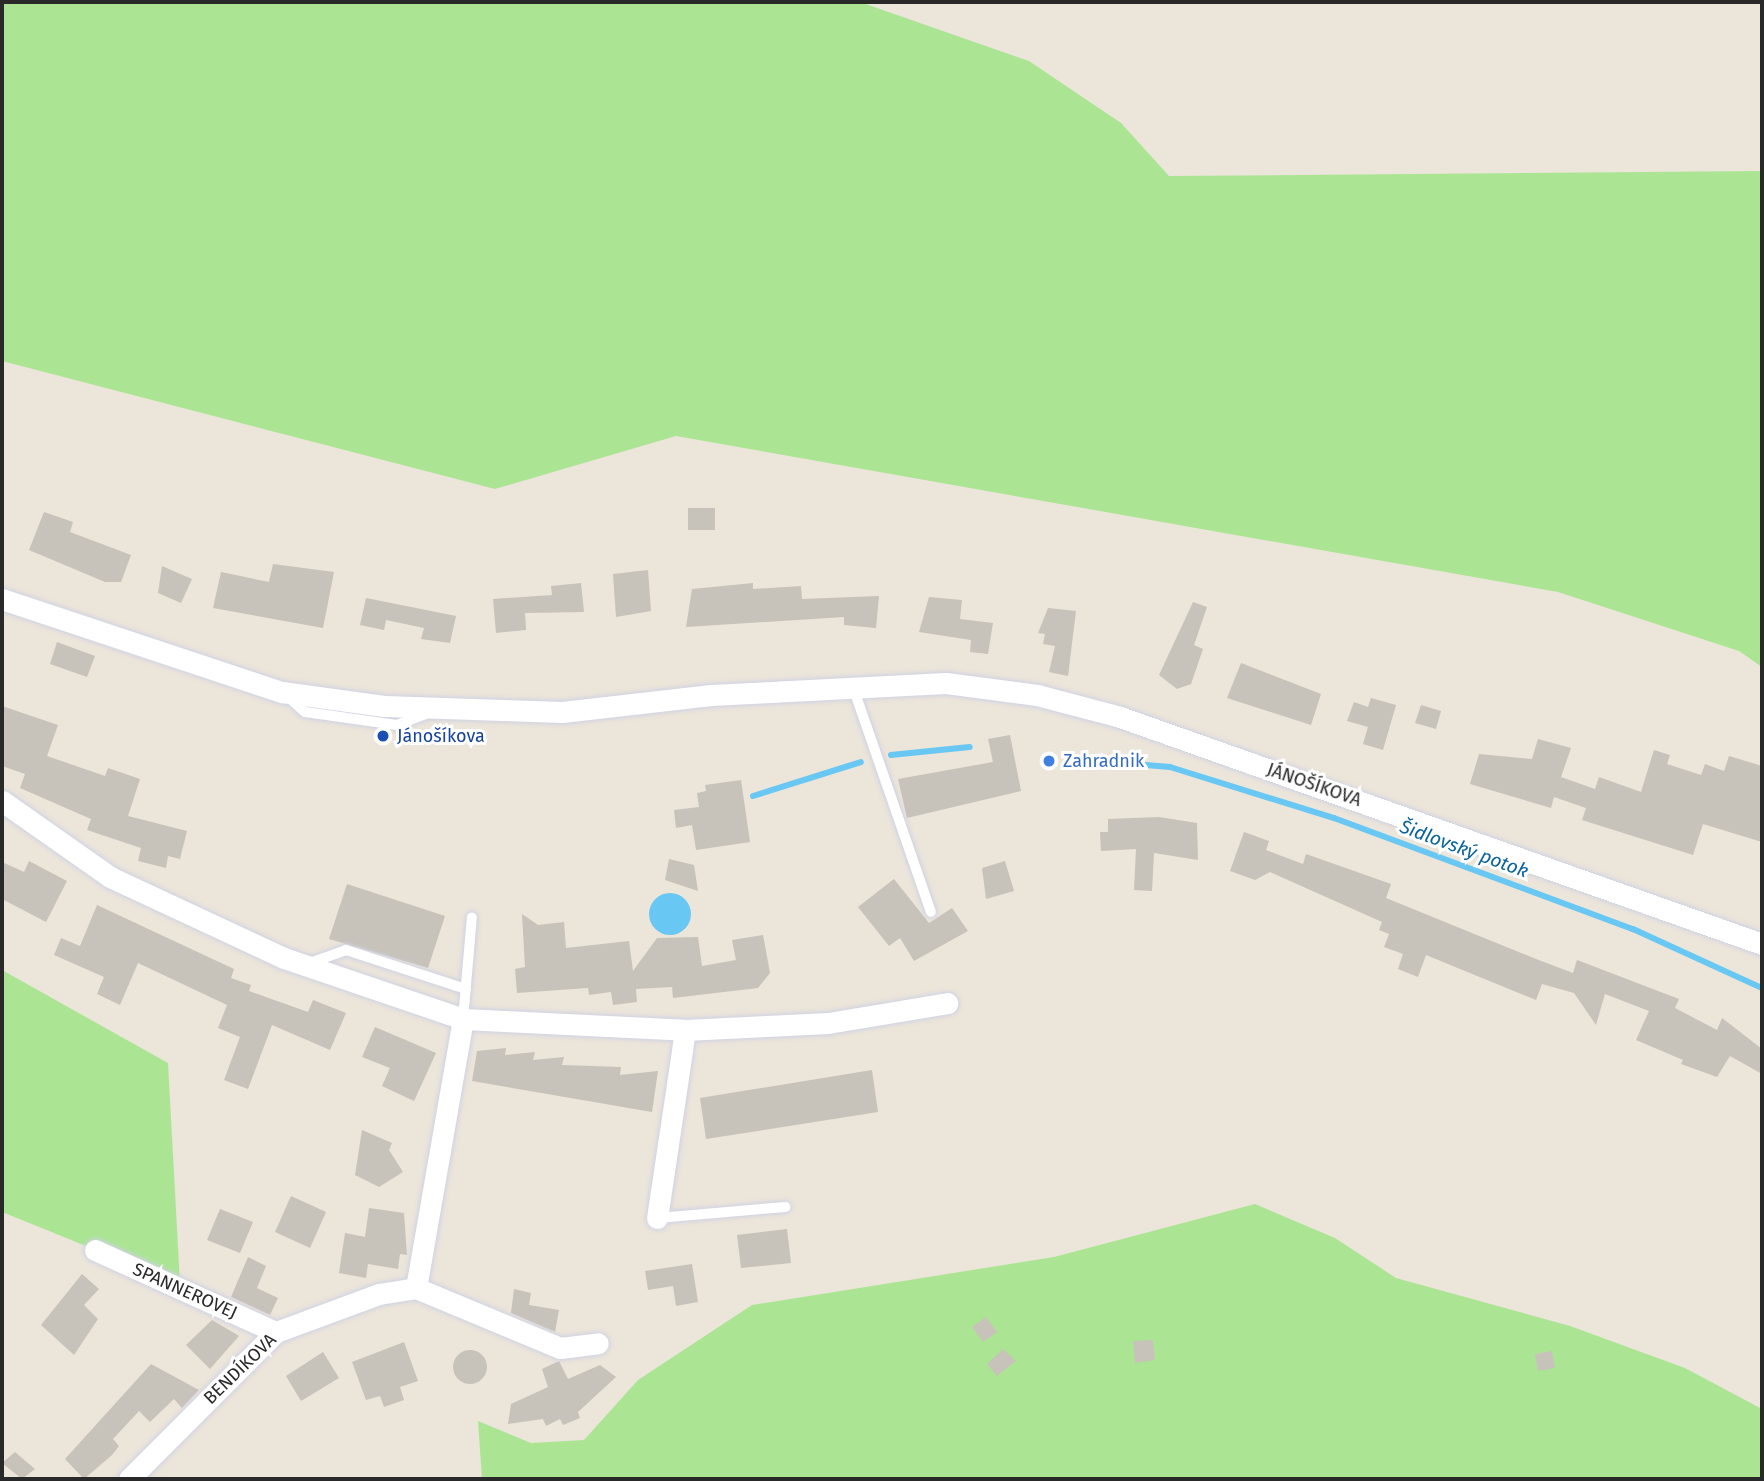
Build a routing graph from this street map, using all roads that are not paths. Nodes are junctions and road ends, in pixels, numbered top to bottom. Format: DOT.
graph roads {
  1 [pos="2,599"];
  2 [pos="853,687"];
  3 [pos="2,801"];
  4 [pos="932,912"];
  5 [pos="472,917"];
  6 [pos="1762,944"];
  7 [pos="304,965"];
  8 [pos="466,989"];
  9 [pos="947,1003"];
  10 [pos="463,1018"];
  11 [pos="685,1030"];
  12 [pos="786,1207"];
  13 [pos="657,1218"];
  14 [pos="95,1250"];
  15 [pos="416,1288"];
  16 [pos="276,1332"];
  17 [pos="598,1343"];
  18 [pos="129,1479"];
  1 -- 2 [label="street, JÁNOŠÍKOVA"];
  2 -- 4 [label="lane"];
  2 -- 6 [label="street, JÁNOŠÍKOVA"];
  3 -- 7 [label="street"];
  5 -- 8 [label="lane"];
  7 -- 8 [label="lane"];
  7 -- 10 [label="street"];
  8 -- 10 [label="lane"];
  9 -- 11 [label="street"];
  10 -- 11 [label="street"];
  10 -- 15 [label="street"];
  11 -- 13 [label="street"];
  12 -- 13 [label="lane"];
  14 -- 16 [label="street, SPANNEROVEJ"];
  15 -- 16 [label="street, BENDÍKOVA"];
  15 -- 17 [label="street"];
  16 -- 18 [label="street, BENDÍKOVA"];
}
